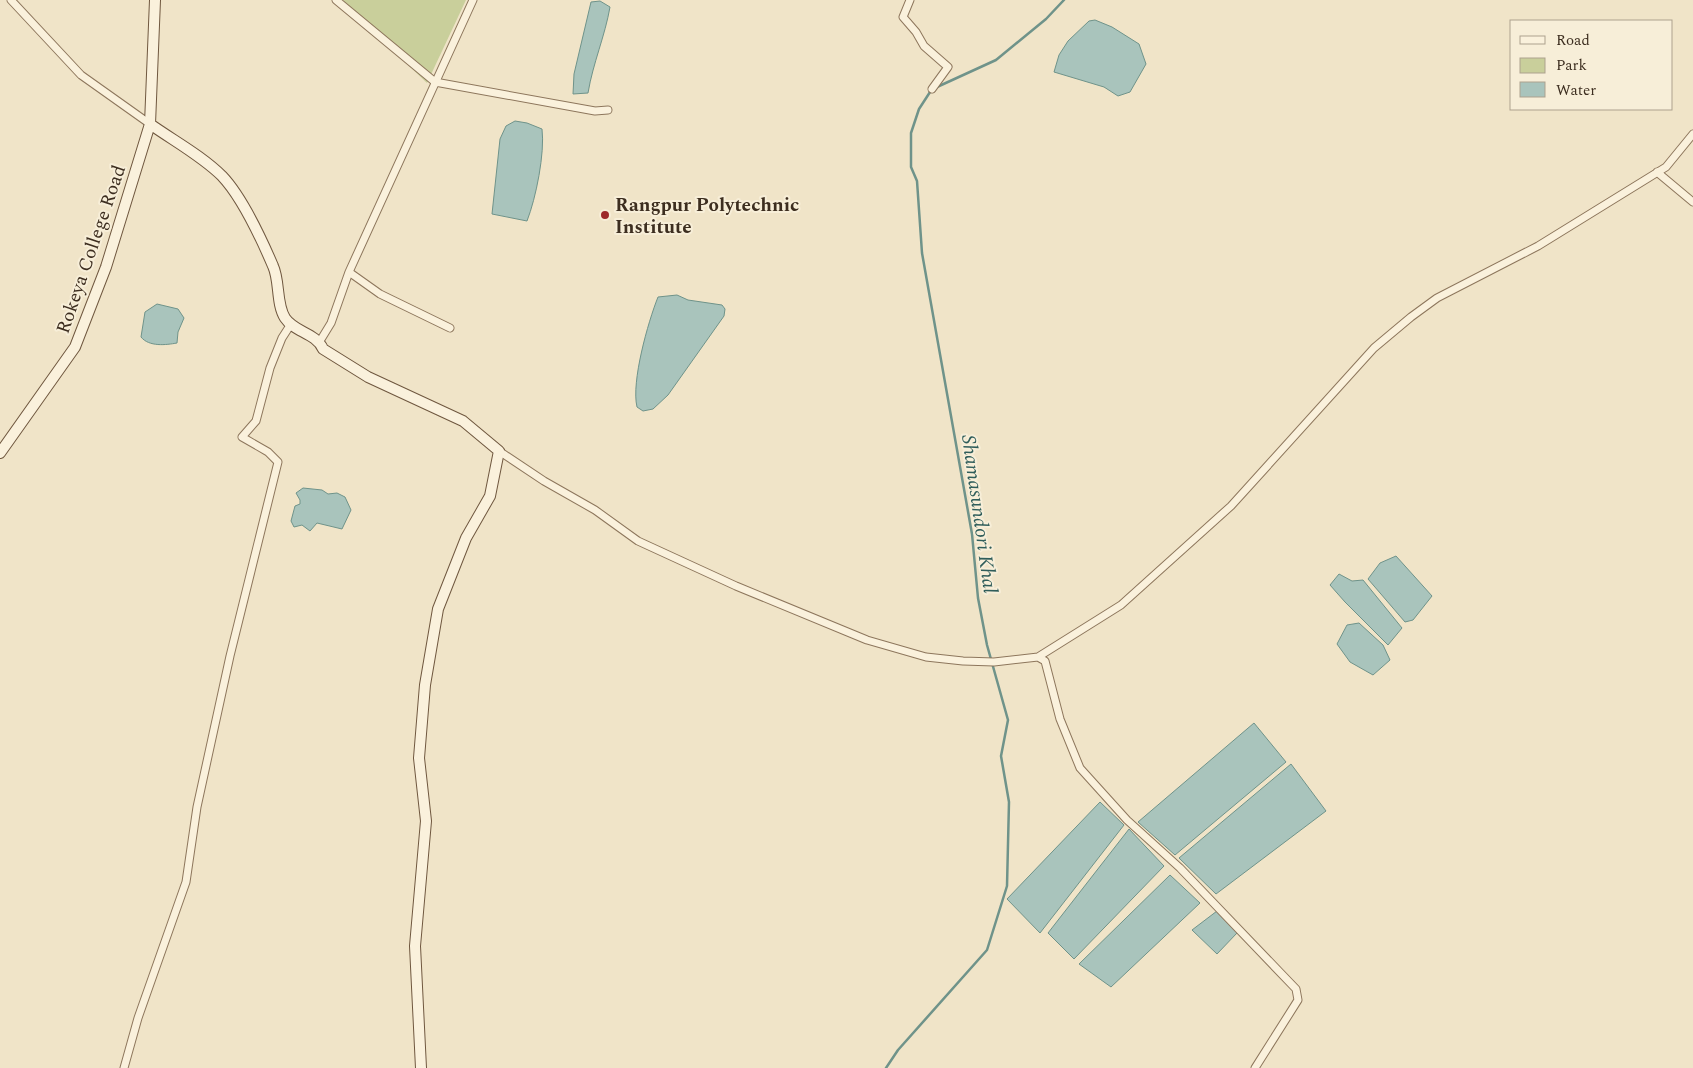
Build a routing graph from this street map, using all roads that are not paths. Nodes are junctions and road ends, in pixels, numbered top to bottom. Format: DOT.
graph roads {
  1 [pos="11,0"];
  2 [pos="155,0"];
  3 [pos="336,0"];
  4 [pos="473,0"];
  5 [pos="910,0"];
  6 [pos="435,82"];
  7 [pos="932,89"];
  8 [pos="608,110"];
  9 [pos="150,124"];
  10 [pos="1693,134"];
  11 [pos="1657,172"];
  12 [pos="1693,202"];
  13 [pos="350,272"];
  14 [pos="291,324"];
  15 [pos="450,328"];
  16 [pos="320,341"];
  17 [pos="499,451"];
  18 [pos="0,453"];
  19 [pos="1038,657"];
  20 [pos="124,1068"];
  21 [pos="421,1068"];
  22 [pos="1255,1068"];
  1 -- 9 [label="street"];
  2 -- 9 [label="main road, Rokeya College Road"];
  3 -- 6 [label="street"];
  4 -- 6 [label="street"];
  5 -- 7 [label="street"];
  6 -- 8 [label="street"];
  6 -- 13 [label="street"];
  9 -- 14 [label="main road"];
  9 -- 18 [label="main road, Rokeya College Road"];
  10 -- 11 [label="street"];
  11 -- 12 [label="street"];
  11 -- 19 [label="street"];
  13 -- 15 [label="street"];
  13 -- 16 [label="street"];
  14 -- 16 [label="main road"];
  14 -- 20 [label="street"];
  16 -- 17 [label="main road"];
  17 -- 19 [label="street"];
  17 -- 21 [label="main road"];
  19 -- 22 [label="street"];
}
